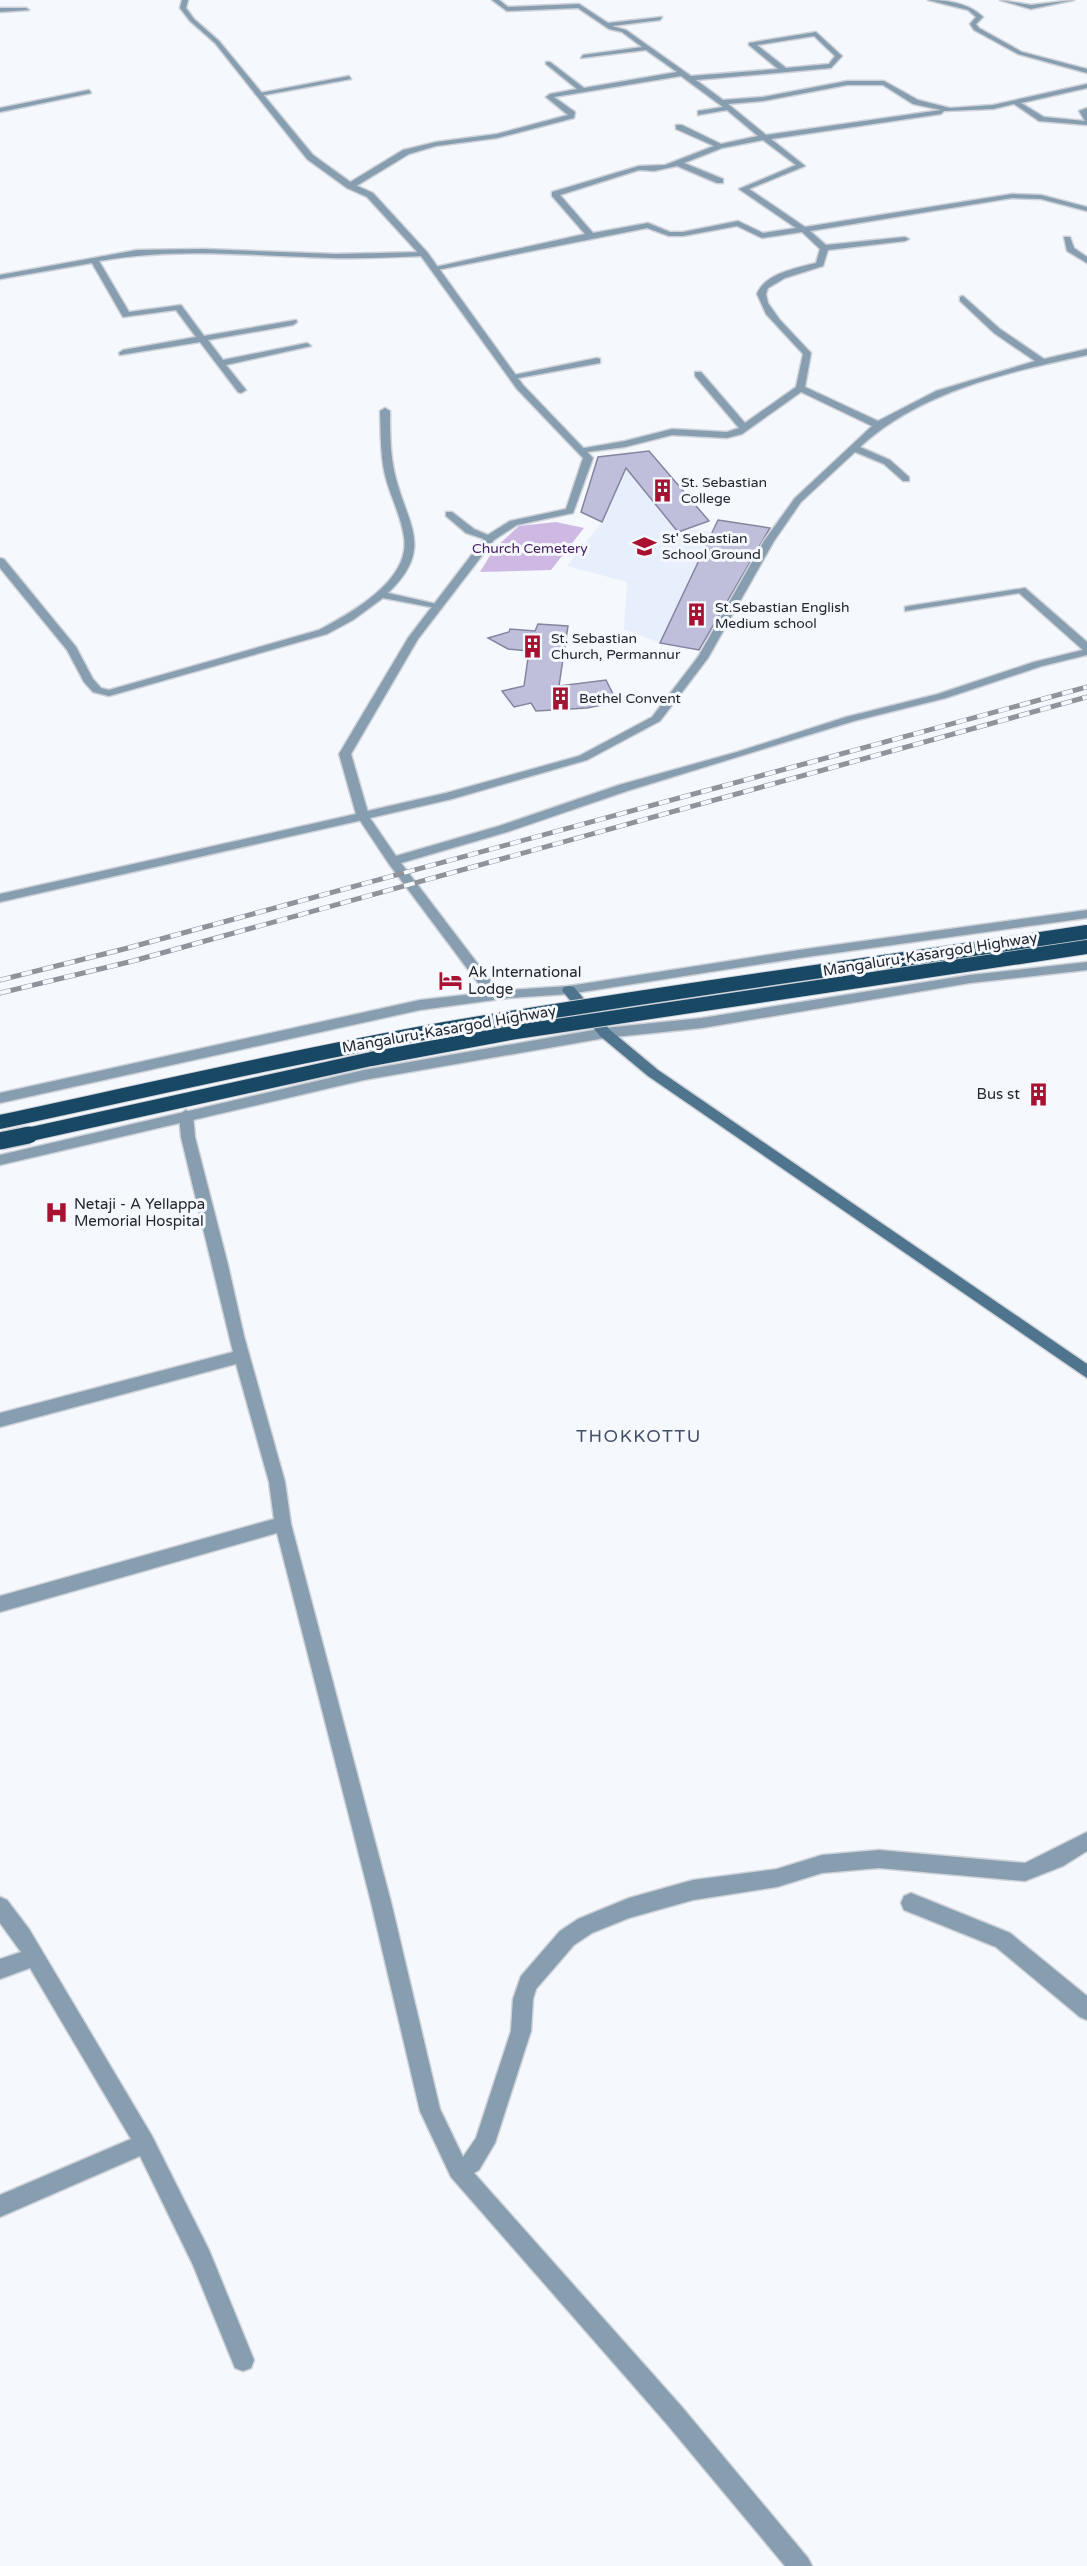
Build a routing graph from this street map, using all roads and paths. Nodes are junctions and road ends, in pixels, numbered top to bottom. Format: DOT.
graph roads {
  1 [pos="185,0"];
  2 [pos="495,0"];
  3 [pos="931,0"];
  4 [pos="1003,0"];
  5 [pos="1071,0"];
  6 [pos="585,2"];
  7 [pos="568,5"];
  8 [pos="0,10"];
  9 [pos="26,10"];
  10 [pos="660,18"];
  11 [pos="605,24"];
  12 [pos="648,48"];
  13 [pos="583,57"];
  14 [pos="548,63"];
  15 [pos="783,69"];
  16 [pos="1087,71"];
  17 [pos="688,76"];
  18 [pos="350,78"];
  19 [pos="1087,86"];
  20 [pos="582,89"];
  21 [pos="89,92"];
  22 [pos="259,94"];
  23 [pos="722,102"];
  24 [pos="1016,102"];
  25 [pos="729,108"];
  26 [pos="0,110"];
  27 [pos="950,110"];
  28 [pos="1087,110"];
  29 [pos="701,113"];
  30 [pos="1087,121"];
  31 [pos="679,127"];
  32 [pos="768,138"];
  33 [pos="720,146"];
  34 [pos="677,163"];
  35 [pos="720,181"];
  36 [pos="350,186"];
  37 [pos="1087,209"];
  38 [pos="804,230"];
  39 [pos="588,236"];
  40 [pos="905,239"];
  41 [pos="1068,239"];
  42 [pos="824,248"];
  43 [pos="424,254"];
  44 [pos="94,259"];
  45 [pos="1087,261"];
  46 [pos="435,269"];
  47 [pos="0,277"];
  48 [pos="963,299"];
  49 [pos="293,322"];
  50 [pos="203,340"];
  51 [pos="307,346"];
  52 [pos="123,353"];
  53 [pos="1084,355"];
  54 [pos="597,361"];
  55 [pos="1042,362"];
  56 [pos="221,363"];
  57 [pos="698,374"];
  58 [pos="513,376"];
  59 [pos="800,388"];
  60 [pos="241,390"];
  61 [pos="385,411"];
  62 [pos="878,425"];
  63 [pos="744,428"];
  64 [pos="854,448"];
  65 [pos="582,451"];
  66 [pos="906,479"];
  67 [pos="449,514"];
  68 [pos="489,538"];
  69 [pos="0,561"];
  70 [pos="381,594"];
  71 [pos="437,608"];
  72 [pos="909,609"];
  73 [pos="1087,650"];
  74 [pos="363,816"];
  75 [pos="393,861"];
  76 [pos="0,898"];
  77 [pos="1087,914"];
  78 [pos="1087,933"];
  79 [pos="1087,947"];
  80 [pos="1087,966"];
  81 [pos="569,990"];
  82 [pos="495,996"];
  83 [pos="605,1033"];
  84 [pos="0,1098"];
  85 [pos="186,1115"];
  86 [pos="0,1122"];
  87 [pos="0,1141"];
  88 [pos="0,1160"];
  89 [pos="241,1356"];
  90 [pos="1087,1371"];
  91 [pos="0,1420"];
  92 [pos="283,1524"];
  93 [pos="0,1604"];
  94 [pos="1087,1841"];
  95 [pos="911,1904"];
  96 [pos="0,1907"];
  97 [pos="34,1957"];
  98 [pos="0,1969"];
  99 [pos="1087,2010"];
  100 [pos="146,2143"];
  101 [pos="458,2170"];
  102 [pos="0,2206"];
  103 [pos="243,2360"];
  104 [pos="801,2566"];
  1 -- 22 [label="street"];
  2 -- 7 [label="street"];
  3 -- 16 [label="street"];
  4 -- 5 [label="street"];
  6 -- 7 [label="street"];
  7 -- 11 [label="street"];
  8 -- 9 [label="street"];
  10 -- 11 [label="street"];
  11 -- 12 [label="street"];
  12 -- 13 [label="street"];
  12 -- 17 [label="street"];
  14 -- 20 [label="street"];
  15 -- 15 [label="street"];
  15 -- 17 [label="street"];
  17 -- 20 [label="street"];
  17 -- 23 [label="street"];
  18 -- 22 [label="street"];
  19 -- 24 [label="street"];
  20 -- 36 [label="street"];
  21 -- 26 [label="street"];
  22 -- 36 [label="street"];
  23 -- 25 [label="street"];
  23 -- 27 [label="street"];
  24 -- 27 [label="street"];
  24 -- 30 [label="street"];
  25 -- 29 [label="street"];
  25 -- 32 [label="street"];
  27 -- 32 [label="street"];
  28 -- 30 [label="street"];
  31 -- 33 [label="street"];
  32 -- 33 [label="street"];
  32 -- 38 [label="street"];
  33 -- 34 [label="street"];
  34 -- 35 [label="street"];
  34 -- 39 [label="street"];
  36 -- 43 [label="street"];
  37 -- 38 [label="street"];
  38 -- 39 [label="street"];
  38 -- 42 [label="street"];
  39 -- 46 [label="street"];
  40 -- 42 [label="street"];
  41 -- 45 [label="street"];
  42 -- 59 [label="street"];
  43 -- 44 [label="street"];
  43 -- 46 [label="street"];
  44 -- 47 [label="street"];
  44 -- 50 [label="street"];
  46 -- 58 [label="street"];
  48 -- 55 [label="street"];
  49 -- 50 [label="street"];
  50 -- 52 [label="street"];
  50 -- 56 [label="street"];
  51 -- 56 [label="street"];
  53 -- 55 [label="street"];
  54 -- 58 [label="street"];
  55 -- 62 [label="street"];
  56 -- 60 [label="street"];
  57 -- 63 [label="street"];
  58 -- 65 [label="street"];
  59 -- 62 [label="street"];
  59 -- 63 [label="street"];
  61 -- 70 [label="street"];
  62 -- 64 [label="street"];
  63 -- 65 [label="street"];
  64 -- 66 [label="street"];
  64 -- 74 [label="street"];
  65 -- 68 [label="street"];
  67 -- 68 [label="street"];
  68 -- 71 [label="street"];
  69 -- 70 [label="street"];
  70 -- 71 [label="street"];
  71 -- 74 [label="street"];
  72 -- 73 [label="street"];
  73 -- 75 [label="street"];
  74 -- 75 [label="street"];
  74 -- 76 [label="street"];
  75 -- 82 [label="street"];
  77 -- 81 [label="street"];
  78 -- 86 [label="highway, Mangaluru-Kasargod Highway, bridge"];
  79 -- 87 [label="highway, Mangaluru-Kasargod Highway, bridge"];
  80 -- 83 [label="street"];
  81 -- 82 [label="street"];
  81 -- 83 [label="main road"];
  82 -- 84 [label="street"];
  83 -- 85 [label="street"];
  83 -- 90 [label="main road"];
  85 -- 88 [label="street"];
  85 -- 89 [label="street"];
  89 -- 91 [label="street"];
  89 -- 92 [label="street"];
  92 -- 93 [label="street"];
  92 -- 101 [label="street"];
  94 -- 101 [label="street"];
  95 -- 99 [label="street"];
  96 -- 97 [label="street"];
  97 -- 98 [label="street"];
  97 -- 100 [label="street"];
  100 -- 102 [label="street"];
  100 -- 103 [label="street"];
  101 -- 104 [label="street"];
}
